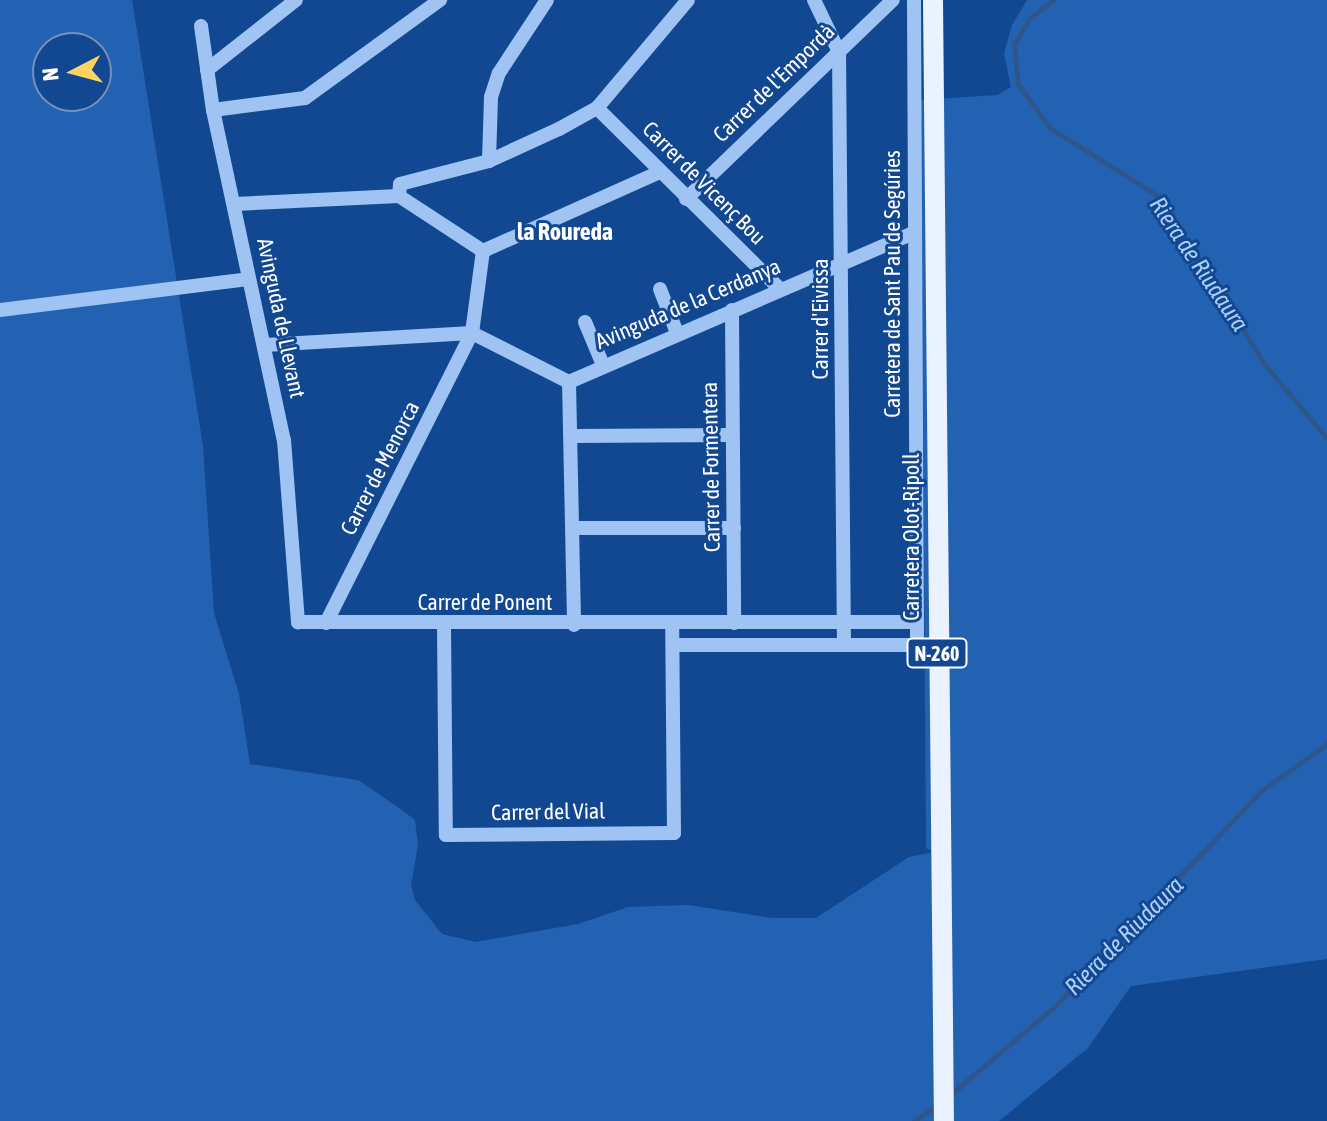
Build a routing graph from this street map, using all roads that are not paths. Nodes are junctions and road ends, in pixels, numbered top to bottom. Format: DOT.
graph roads {
  1 [pos="296,0"];
  2 [pos="440,0"];
  3 [pos="547,0"];
  4 [pos="688,0"];
  5 [pos="814,0"];
  6 [pos="893,0"];
  7 [pos="914,0"];
  8 [pos="933,0"];
  9 [pos="201,26"];
  10 [pos="839,52"];
  11 [pos="207,70"];
  12 [pos="597,108"];
  13 [pos="213,110"];
  14 [pos="489,161"];
  15 [pos="660,172"];
  16 [pos="399,196"];
  17 [pos="686,199"];
  18 [pos="235,204"];
  19 [pos="915,232"];
  20 [pos="483,251"];
  21 [pos="843,261"];
  22 [pos="248,279"];
  23 [pos="660,289"];
  24 [pos="780,289"];
  25 [pos="0,310"];
  26 [pos="732,310"];
  27 [pos="585,322"];
  28 [pos="472,333"];
  29 [pos="677,333"];
  30 [pos="265,345"];
  31 [pos="603,365"];
  32 [pos="569,382"];
  33 [pos="732,435"];
  34 [pos="573,436"];
  35 [pos="575,528"];
  36 [pos="734,528"];
  37 [pos="298,622"];
  38 [pos="917,622"];
  39 [pos="326,623"];
  40 [pos="734,623"];
  41 [pos="844,623"];
  42 [pos="672,624"];
  43 [pos="444,625"];
  44 [pos="574,625"];
  45 [pos="844,643"];
  46 [pos="673,645"];
  47 [pos="919,645"];
  48 [pos="944,1121"];
  1 -- 11 [label="street"];
  2 -- 13 [label="street"];
  3 -- 14 [label="street"];
  4 -- 12 [label="street"];
  5 -- 10 [label="street, Carrer d'Eivissa"];
  6 -- 10 [label="street, Carrer de l'Empordà"];
  7 -- 19 [label="street, Carretera de Sant Pau de Segúries"];
  8 -- 47 [label="main road, Carretera Olot-Ripoll / N-260"];
  9 -- 11 [label="street, Avinguda de Llevant"];
  10 -- 17 [label="street, Carrer de l'Empordà"];
  10 -- 21 [label="street, Carrer d'Eivissa"];
  11 -- 13 [label="street, Avinguda de Llevant"];
  12 -- 14 [label="street"];
  12 -- 15 [label="street, Carrer de Vicenç Bou"];
  13 -- 18 [label="street, Avinguda de Llevant"];
  14 -- 16 [label="street"];
  15 -- 17 [label="street, Carrer de Vicenç Bou"];
  15 -- 20 [label="street"];
  16 -- 18 [label="street"];
  16 -- 20 [label="street"];
  17 -- 24 [label="street, Carrer de Vicenç Bou"];
  18 -- 22 [label="street, Avinguda de Llevant"];
  19 -- 21 [label="street, Avinguda de la Cerdanya"];
  19 -- 38 [label="street, Carretera de Sant Pau de Segúries"];
  20 -- 28 [label="street"];
  21 -- 24 [label="street, Avinguda de la Cerdanya"];
  21 -- 41 [label="street, Carrer d'Eivissa"];
  22 -- 25 [label="street"];
  22 -- 30 [label="street, Avinguda de Llevant"];
  23 -- 29 [label="street"];
  24 -- 26 [label="street, Avinguda de la Cerdanya"];
  26 -- 29 [label="street, Avinguda de la Cerdanya"];
  26 -- 33 [label="street, Carrer de Formentera"];
  27 -- 31 [label="street"];
  28 -- 30 [label="street"];
  28 -- 32 [label="street"];
  28 -- 39 [label="street, Carrer de Menorca"];
  29 -- 31 [label="street, Avinguda de la Cerdanya"];
  30 -- 37 [label="street, Avinguda de Llevant"];
  31 -- 32 [label="street, Avinguda de la Cerdanya"];
  32 -- 34 [label="street"];
  33 -- 34 [label="street"];
  33 -- 36 [label="street, Carrer de Formentera"];
  34 -- 35 [label="street"];
  35 -- 36 [label="street"];
  35 -- 44 [label="street"];
  36 -- 40 [label="street, Carrer de Formentera"];
  37 -- 39 [label="street, Carrer de Ponent"];
  38 -- 41 [label="street, Carrer de Ponent"];
  38 -- 47 [label="street, Carretera de Sant Pau de Segúries"];
  39 -- 43 [label="street, Carrer de Ponent"];
  40 -- 41 [label="street, Carrer de Ponent"];
  40 -- 42 [label="street, Carrer de Ponent"];
  41 -- 45 [label="street, Carrer d'Eivissa"];
  42 -- 44 [label="street, Carrer de Ponent"];
  42 -- 46 [label="street"];
  43 -- 44 [label="street, Carrer de Ponent"];
  43 -- 46 [label="street, Carrer del Vial"];
  45 -- 46 [label="street"];
  45 -- 47 [label="street"];
  47 -- 48 [label="main road, Carretera Olot-Ripoll / N-260"];
}
